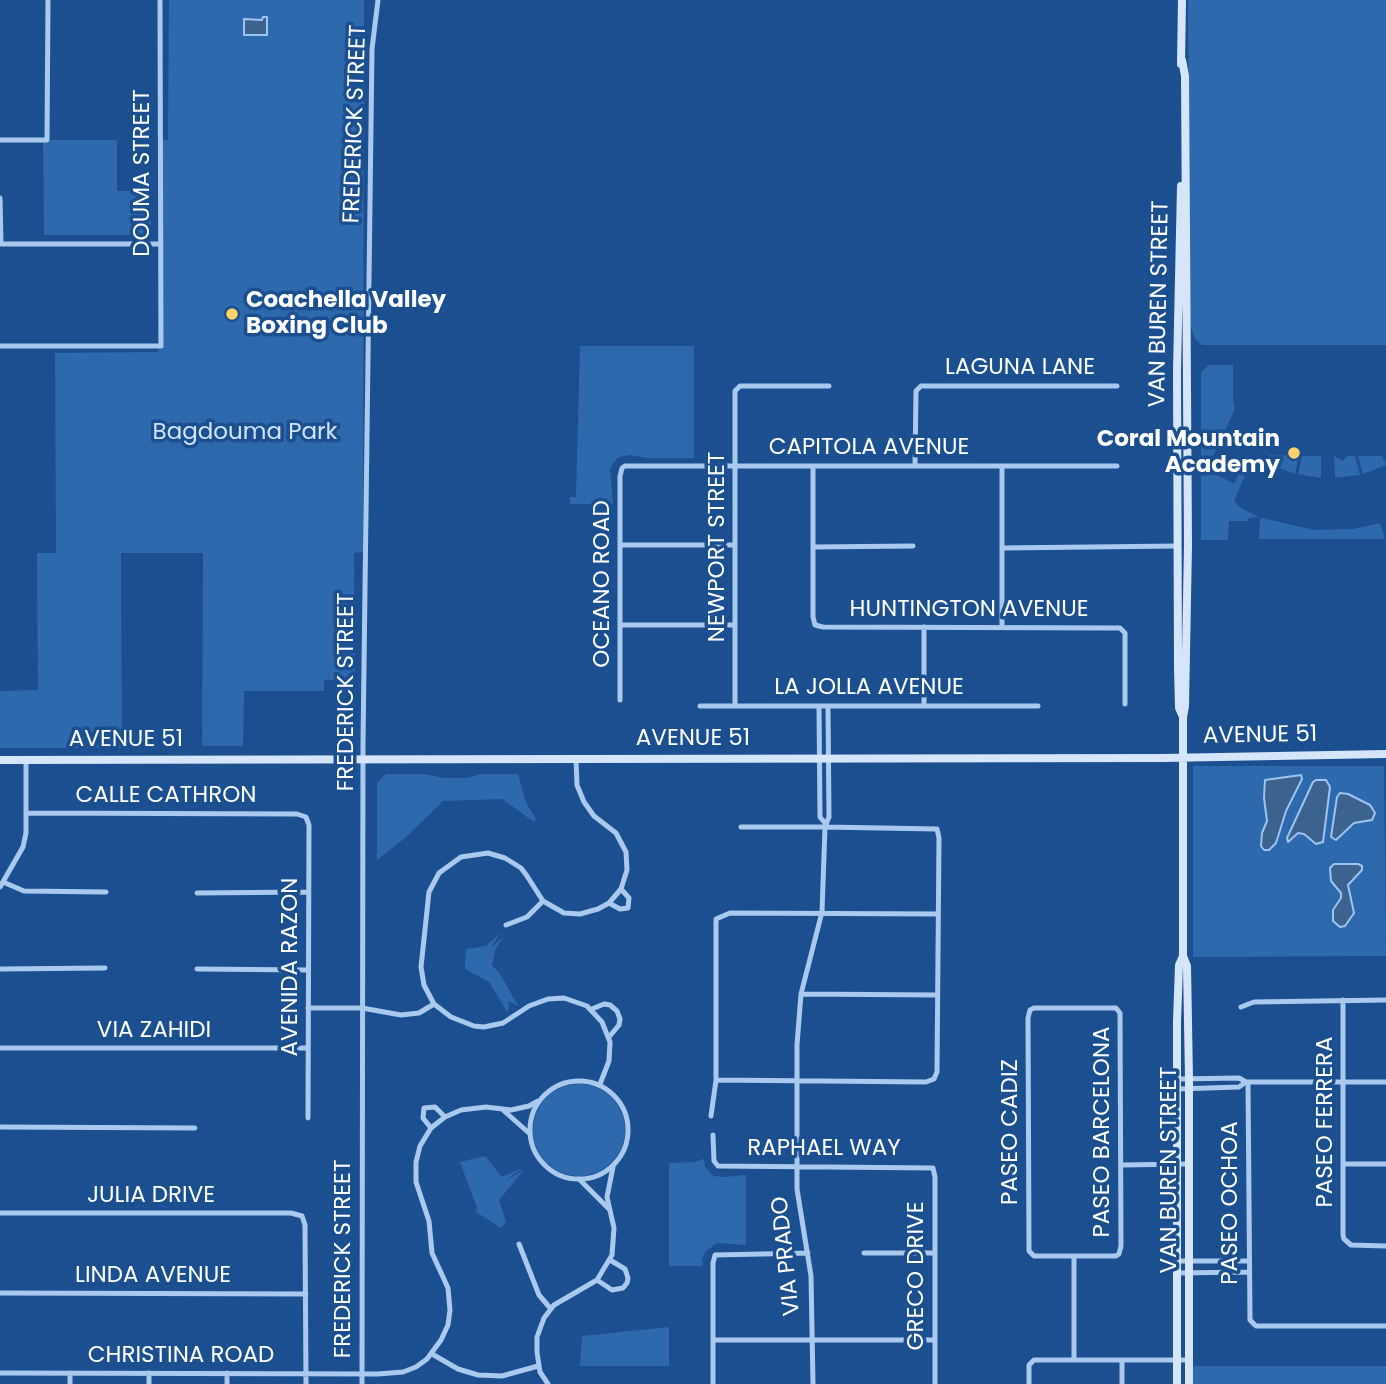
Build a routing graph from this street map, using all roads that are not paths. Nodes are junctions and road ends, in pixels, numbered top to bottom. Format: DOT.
graph roads {
  1 [pos="48,0"];
  2 [pos="160,0"];
  3 [pos="378,0"];
  4 [pos="1182,0"];
  5 [pos="1182,60"];
  6 [pos="0,140"];
  7 [pos="0,198"];
  8 [pos="0,243"];
  9 [pos="161,243"];
  10 [pos="0,346"];
  11 [pos="1193,352"];
  12 [pos="829,386"];
  13 [pos="1117,386"];
  14 [pos="1188,404"];
  15 [pos="735,466"];
  16 [pos="813,466"];
  17 [pos="915,466"];
  18 [pos="1002,466"];
  19 [pos="1117,466"];
  20 [pos="622,468"];
  21 [pos="620,545"];
  22 [pos="735,545"];
  23 [pos="1188,545"];
  24 [pos="913,546"];
  25 [pos="813,547"];
  26 [pos="1177,547"];
  27 [pos="1002,548"];
  28 [pos="620,625"];
  29 [pos="735,625"];
  30 [pos="924,627"];
  31 [pos="1002,627"];
  32 [pos="620,700"];
  33 [pos="1125,704"];
  34 [pos="700,706"];
  35 [pos="735,706"];
  36 [pos="818,706"];
  37 [pos="828,706"];
  38 [pos="924,706"];
  39 [pos="1038,706"];
  40 [pos="1183,717"];
  41 [pos="1386,754"];
  42 [pos="1183,757"];
  43 [pos="823,758"];
  44 [pos="0,760"];
  45 [pos="26,760"];
  46 [pos="362,760"];
  47 [pos="576,760"];
  48 [pos="26,813"];
  49 [pos="306,817"];
  50 [pos="825,825"];
  51 [pos="741,827"];
  52 [pos="1,885"];
  53 [pos="621,889"];
  54 [pos="106,892"];
  55 [pos="308,892"];
  56 [pos="197,893"];
  57 [pos="543,901"];
  58 [pos="609,903"];
  59 [pos="822,912"];
  60 [pos="938,914"];
  61 [pos="506,925"];
  62 [pos="1183,956"];
  63 [pos="105,968"];
  64 [pos="0,969"];
  65 [pos="197,969"];
  66 [pos="308,970"];
  67 [pos="801,995"];
  68 [pos="937,995"];
  69 [pos="1343,1000"];
  70 [pos="1386,1000"];
  71 [pos="435,1004"];
  72 [pos="1241,1007"];
  73 [pos="308,1008"];
  74 [pos="362,1008"];
  75 [pos="592,1009"];
  76 [pos="1119,1010"];
  77 [pos="609,1037"];
  78 [pos="0,1048"];
  79 [pos="308,1048"];
  80 [pos="716,1080"];
  81 [pos="797,1080"];
  82 [pos="1247,1082"];
  83 [pos="1343,1082"];
  84 [pos="1386,1082"];
  85 [pos="600,1084"];
  86 [pos="1177,1084"];
  87 [pos="1189,1084"];
  88 [pos="538,1101"];
  89 [pos="503,1110"];
  90 [pos="711,1116"];
  91 [pos="445,1117"];
  92 [pos="308,1118"];
  93 [pos="0,1127"];
  94 [pos="195,1128"];
  95 [pos="431,1128"];
  96 [pos="530,1134"];
  97 [pos="713,1135"];
  98 [pos="1190,1164"];
  99 [pos="1344,1164"];
  100 [pos="1386,1164"];
  101 [pos="1121,1165"];
  102 [pos="1178,1165"];
  103 [pos="612,1167"];
  104 [pos="797,1167"];
  105 [pos="933,1168"];
  106 [pos="579,1179"];
  107 [pos="609,1209"];
  108 [pos="0,1213"];
  109 [pos="519,1244"];
  110 [pos="1386,1246"];
  111 [pos="808,1253"];
  112 [pos="864,1253"];
  113 [pos="935,1253"];
  114 [pos="1074,1256"];
  115 [pos="610,1260"];
  116 [pos="1178,1261"];
  117 [pos="1190,1261"];
  118 [pos="1248,1261"];
  119 [pos="1190,1272"];
  120 [pos="1248,1272"];
  121 [pos="1178,1273"];
  122 [pos="597,1280"];
  123 [pos="0,1293"];
  124 [pos="306,1294"];
  125 [pos="551,1309"];
  126 [pos="1386,1326"];
  127 [pos="713,1340"];
  128 [pos="812,1340"];
  129 [pos="935,1340"];
  130 [pos="432,1354"];
  131 [pos="1074,1360"];
  132 [pos="1122,1360"];
  133 [pos="1177,1360"];
  134 [pos="1190,1360"];
  135 [pos="538,1366"];
  136 [pos="0,1373"];
  137 [pos="70,1373"];
  138 [pos="149,1373"];
  139 [pos="227,1373"];
  140 [pos="306,1374"];
  141 [pos="362,1374"];
  142 [pos="70,1384"];
  143 [pos="149,1384"];
  144 [pos="227,1384"];
  145 [pos="306,1384"];
  146 [pos="362,1384"];
  147 [pos="548,1384"];
  148 [pos="713,1384"];
  149 [pos="813,1384"];
  150 [pos="935,1384"];
  151 [pos="1029,1384"];
  152 [pos="1122,1384"];
  153 [pos="1177,1384"];
  154 [pos="1189,1384"];
  1 -- 6 [label="street"];
  2 -- 9 [label="street, DOUMA STREET"];
  3 -- 46 [label="street, FREDERICK STREET"];
  4 -- 5 [label="street, VAN BUREN STREET"];
  5 -- 14 [label="street, VAN BUREN STREET"];
  5 -- 26 [label="street, VAN BUREN STREET"];
  7 -- 8 [label="street"];
  8 -- 9 [label="street"];
  9 -- 10 [label="street, DOUMA STREET"];
  11 -- 14 [label="street"];
  12 -- 15 [label="street, NEWPORT STREET"];
  13 -- 17 [label="street, LAGUNA LANE"];
  14 -- 23 [label="street, VAN BUREN STREET"];
  15 -- 16 [label="street, CAPITOLA AVENUE"];
  15 -- 20 [label="street, CAPITOLA AVENUE"];
  15 -- 22 [label="street, NEWPORT STREET"];
  16 -- 17 [label="street, CAPITOLA AVENUE"];
  16 -- 25 [label="street"];
  17 -- 18 [label="street, CAPITOLA AVENUE"];
  18 -- 19 [label="street, CAPITOLA AVENUE"];
  18 -- 27 [label="street"];
  20 -- 21 [label="street, OCEANO ROAD"];
  21 -- 22 [label="street"];
  21 -- 28 [label="street, OCEANO ROAD"];
  22 -- 29 [label="street, NEWPORT STREET"];
  23 -- 26 [label="street"];
  23 -- 40 [label="street, VAN BUREN STREET"];
  24 -- 25 [label="street"];
  25 -- 30 [label="street, HUNTINGTON AVENUE"];
  26 -- 27 [label="street"];
  26 -- 40 [label="street, VAN BUREN STREET"];
  27 -- 31 [label="street"];
  28 -- 29 [label="street"];
  28 -- 32 [label="street, OCEANO ROAD"];
  29 -- 35 [label="street, NEWPORT STREET"];
  30 -- 31 [label="street, HUNTINGTON AVENUE"];
  30 -- 38 [label="street"];
  31 -- 33 [label="street, HUNTINGTON AVENUE"];
  34 -- 35 [label="street, LA JOLLA AVENUE"];
  35 -- 36 [label="street, LA JOLLA AVENUE"];
  36 -- 37 [label="street, LA JOLLA AVENUE"];
  36 -- 43 [label="street"];
  37 -- 38 [label="street, LA JOLLA AVENUE"];
  37 -- 43 [label="street"];
  38 -- 39 [label="street, LA JOLLA AVENUE"];
  40 -- 42 [label="street, VAN BUREN STREET"];
  41 -- 42 [label="street, AVENUE 51"];
  42 -- 43 [label="street, AVENUE 51"];
  42 -- 62 [label="street, VAN BUREN STREET"];
  43 -- 47 [label="street, AVENUE 51"];
  43 -- 50 [label="street, VIA PRADO"];
  44 -- 45 [label="street, AVENUE 51"];
  45 -- 46 [label="street, AVENUE 51"];
  45 -- 48 [label="street"];
  46 -- 47 [label="street, AVENUE 51"];
  46 -- 74 [label="street, FREDERICK STREET"];
  47 -- 53 [label="street"];
  48 -- 49 [label="street, CALLE CATHRON"];
  48 -- 52 [label="street"];
  49 -- 55 [label="street, AVENIDA RAZON"];
  50 -- 51 [label="street"];
  50 -- 59 [label="street, VIA PRADO"];
  50 -- 60 [label="street"];
  52 -- 54 [label="street"];
  53 -- 58 [label="street"];
  53 -- 58 [label="street"];
  55 -- 56 [label="street"];
  55 -- 66 [label="street, AVENIDA RAZON"];
  57 -- 58 [label="street"];
  57 -- 61 [label="street"];
  57 -- 71 [label="street"];
  59 -- 60 [label="street"];
  59 -- 67 [label="street, VIA PRADO"];
  59 -- 80 [label="street"];
  60 -- 68 [label="street"];
  62 -- 86 [label="street, VAN BUREN STREET"];
  62 -- 87 [label="street, VAN BUREN STREET"];
  63 -- 64 [label="street"];
  65 -- 66 [label="street"];
  66 -- 73 [label="street, AVENIDA RAZON"];
  67 -- 68 [label="street"];
  67 -- 81 [label="street, VIA PRADO"];
  68 -- 81 [label="street"];
  69 -- 70 [label="street"];
  69 -- 72 [label="street"];
  69 -- 83 [label="street, PASEO FERRERA"];
  71 -- 74 [label="street"];
  71 -- 75 [label="street"];
  73 -- 74 [label="street"];
  73 -- 79 [label="street, AVENIDA RAZON"];
  74 -- 141 [label="street, FREDERICK STREET"];
  75 -- 77 [label="street"];
  75 -- 77 [label="street"];
  76 -- 101 [label="street, PASEO BARCELONA"];
  76 -- 114 [label="street, PASEO CADIZ"];
  77 -- 85 [label="street"];
  78 -- 79 [label="street, VIA ZAHIDI"];
  79 -- 92 [label="street, AVENIDA RAZON"];
  80 -- 81 [label="street"];
  80 -- 90 [label="street"];
  81 -- 104 [label="street, VIA PRADO"];
  82 -- 83 [label="street"];
  82 -- 87 [label="street"];
  82 -- 118 [label="street, PASEO OCHOA"];
  83 -- 84 [label="street"];
  83 -- 99 [label="street, PASEO FERRERA"];
  85 -- 88 [label="street"];
  85 -- 103 [label="street"];
  86 -- 87 [label="street"];
  86 -- 102 [label="street, VAN BUREN STREET"];
  87 -- 98 [label="street, VAN BUREN STREET"];
  88 -- 89 [label="street"];
  88 -- 96 [label="street"];
  89 -- 91 [label="street"];
  89 -- 96 [label="street"];
  91 -- 95 [label="street"];
  91 -- 95 [label="street"];
  93 -- 94 [label="street"];
  95 -- 130 [label="street"];
  96 -- 106 [label="street"];
  97 -- 104 [label="street, RAPHAEL WAY"];
  98 -- 102 [label="street"];
  98 -- 117 [label="street, VAN BUREN STREET"];
  99 -- 100 [label="street"];
  99 -- 110 [label="street, PASEO FERRERA"];
  101 -- 102 [label="street"];
  101 -- 114 [label="street, PASEO BARCELONA"];
  102 -- 116 [label="street, VAN BUREN STREET"];
  103 -- 106 [label="street"];
  103 -- 107 [label="street"];
  104 -- 105 [label="street, RAPHAEL WAY"];
  104 -- 111 [label="street, VIA PRADO"];
  105 -- 113 [label="street, GRECO DRIVE"];
  106 -- 107 [label="street"];
  107 -- 115 [label="street"];
  108 -- 124 [label="street, JULIA DRIVE"];
  109 -- 125 [label="street"];
  111 -- 127 [label="street"];
  111 -- 128 [label="street, VIA PRADO"];
  112 -- 113 [label="street"];
  113 -- 129 [label="street, GRECO DRIVE"];
  114 -- 131 [label="street"];
  115 -- 122 [label="street"];
  115 -- 122 [label="street"];
  116 -- 117 [label="street"];
  116 -- 121 [label="street, VAN BUREN STREET"];
  117 -- 118 [label="street"];
  117 -- 119 [label="street, VAN BUREN STREET"];
  118 -- 120 [label="street, PASEO OCHOA"];
  119 -- 120 [label="street"];
  119 -- 121 [label="street"];
  119 -- 134 [label="street, VAN BUREN STREET"];
  120 -- 126 [label="street, PASEO OCHOA"];
  121 -- 133 [label="street, VAN BUREN STREET"];
  122 -- 125 [label="street"];
  123 -- 124 [label="street, LINDA AVENUE"];
  124 -- 140 [label="street"];
  125 -- 135 [label="street"];
  127 -- 128 [label="street"];
  127 -- 148 [label="street"];
  128 -- 129 [label="street"];
  128 -- 149 [label="street, VIA PRADO"];
  129 -- 150 [label="street, GRECO DRIVE"];
  130 -- 135 [label="street"];
  130 -- 141 [label="street, CHRISTINA ROAD"];
  131 -- 132 [label="street"];
  131 -- 151 [label="street"];
  132 -- 133 [label="street"];
  132 -- 152 [label="street"];
  133 -- 134 [label="street"];
  133 -- 153 [label="street, VAN BUREN STREET"];
  134 -- 154 [label="street, VAN BUREN STREET"];
  135 -- 147 [label="street"];
  136 -- 137 [label="street, CHRISTINA ROAD"];
  137 -- 138 [label="street, CHRISTINA ROAD"];
  137 -- 142 [label="street"];
  138 -- 139 [label="street, CHRISTINA ROAD"];
  138 -- 143 [label="street"];
  139 -- 140 [label="street, CHRISTINA ROAD"];
  139 -- 144 [label="street"];
  140 -- 141 [label="street, CHRISTINA ROAD"];
  140 -- 145 [label="street"];
  141 -- 146 [label="street, FREDERICK STREET"];
}
